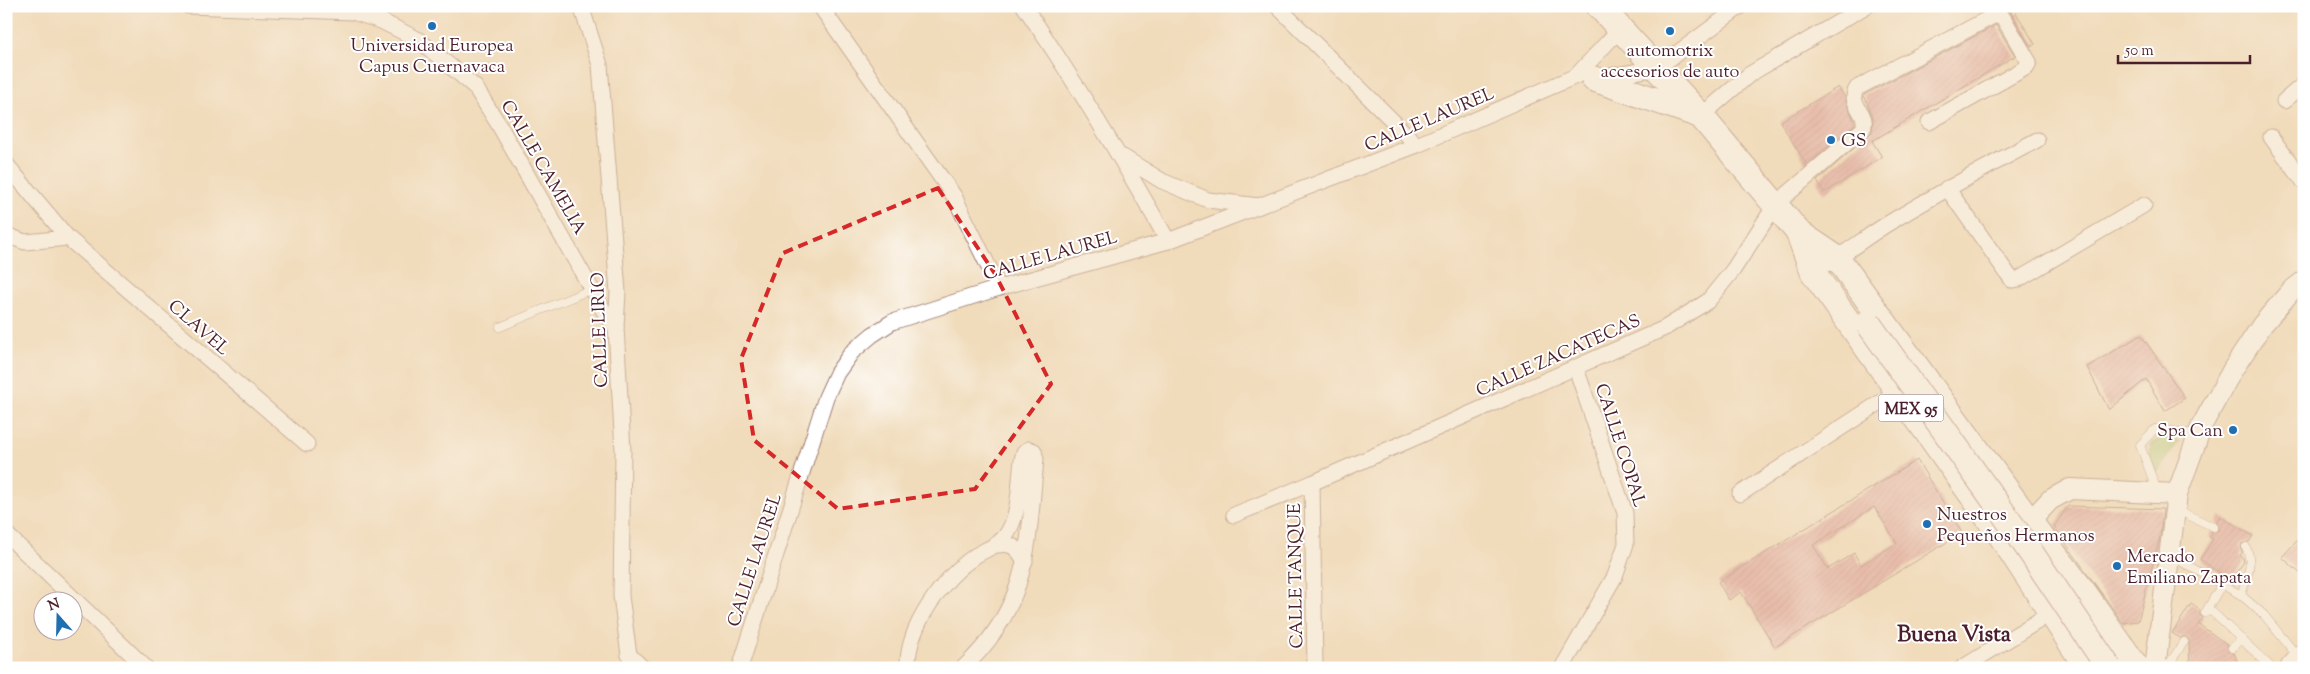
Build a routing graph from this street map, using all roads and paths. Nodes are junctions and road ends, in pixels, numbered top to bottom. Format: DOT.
graph roads {
  1 [pos="188,6"];
  2 [pos="581,6"];
  3 [pos="820,6"];
  4 [pos="1024,6"];
  5 [pos="1277,6"];
  6 [pos="1599,6"];
  7 [pos="1612,6"];
  8 [pos="1741,6"];
  9 [pos="1866,6"];
  10 [pos="1620,29"];
  11 [pos="1657,68"];
  12 [pos="1585,78"];
  13 [pos="2304,84"];
  14 [pos="2284,101"];
  15 [pos="1702,116"];
  16 [pos="1929,122"];
  17 [pos="2271,137"];
  18 [pos="2037,140"];
  19 [pos="1417,145"];
  20 [pos="1121,156"];
  21 [pos="6,164"];
  22 [pos="2304,182"];
  23 [pos="1947,188"];
  24 [pos="1776,204"];
  25 [pos="2144,205"];
  26 [pos="1263,206"];
  27 [pos="6,235"];
  28 [pos="68,238"];
  29 [pos="1168,241"];
  30 [pos="1826,265"];
  31 [pos="2304,281"];
  32 [pos="999,288"];
  33 [pos="592,289"];
  34 [pos="616,326"];
  35 [pos="500,327"];
  36 [pos="1576,368"];
  37 [pos="1899,390"];
  38 [pos="2199,434"];
  39 [pos="307,444"];
  40 [pos="1312,483"];
  41 [pos="1740,494"];
  42 [pos="2170,499"];
  43 [pos="1234,515"];
  44 [pos="2030,522"];
  45 [pos="2214,527"];
  46 [pos="6,534"];
  47 [pos="998,545"];
  48 [pos="2007,546"];
  49 [pos="2246,547"];
  50 [pos="2170,555"];
  51 [pos="1026,561"];
  52 [pos="2222,584"];
  53 [pos="2241,595"];
  54 [pos="2051,613"];
  55 [pos="2242,639"];
  56 [pos="2184,642"];
  57 [pos="2232,648"];
  58 [pos="625,661"];
  59 [pos="2299,661"];
  60 [pos="146,668"];
  61 [pos="643,668"];
  62 [pos="740,668"];
  63 [pos="908,668"];
  64 [pos="963,668"];
  65 [pos="1315,668"];
  66 [pos="1562,668"];
  67 [pos="1962,668"];
  68 [pos="2087,668"];
  69 [pos="2109,668"];
  70 [pos="2137,668"];
  71 [pos="2154,668"];
  72 [pos="2166,668"];
  73 [pos="2272,668"];
  1 -- 33 [label="street, CALLE CAMELIA"];
  2 -- 34 [label="street, CALLE LIRIO"];
  3 -- 32 [label="street"];
  4 -- 20 [label="street"];
  5 -- 19 [label="street"];
  6 -- 10 [label="main road, MEX 95"];
  7 -- 10 [label="street"];
  8 -- 11 [label="street"];
  9 -- 15 [label="street"];
  10 -- 11 [label="main road, MEX 95"];
  10 -- 12 [label="street, CALLE LAUREL"];
  11 -- 12 [label="street, CALLE LAUREL"];
  11 -- 15 [label="main road, MEX 95"];
  12 -- 15 [label="main road"];
  12 -- 19 [label="street, CALLE LAUREL"];
  13 -- 14 [label="street"];
  15 -- 24 [label="main road, MEX 95"];
  16 -- 24 [label="street, CALLE ZACATECAS"];
  17 -- 22 [label="street"];
  18 -- 23 [label="street"];
  19 -- 26 [label="street, CALLE LAUREL"];
  20 -- 26 [label="street"];
  20 -- 29 [label="street"];
  21 -- 28 [label="street, CLAVEL"];
  23 -- 25 [label="street"];
  23 -- 30 [label="street"];
  24 -- 30 [label="main road, MEX 95"];
  24 -- 36 [label="street, CALLE ZACATECAS"];
  26 -- 29 [label="street, CALLE LAUREL"];
  27 -- 28 [label="street"];
  28 -- 39 [label="street, CLAVEL"];
  29 -- 32 [label="street, CALLE LAUREL"];
  30 -- 37 [label="main road, MEX 95"];
  30 -- 44 [label="main road, MEX 95"];
  30 -- 69 [label="main road, bridge"];
  31 -- 38 [label="street"];
  32 -- 62 [label="street, CALLE LAUREL"];
  33 -- 34 [label="street, CALLE CAMELIA"];
  33 -- 35 [label="lane"];
  34 -- 58 [label="street, CALLE LIRIO"];
  36 -- 40 [label="street, CALLE ZACATECAS"];
  36 -- 66 [label="street, CALLE COPAL"];
  37 -- 41 [label="street"];
  37 -- 48 [label="main road, MEX 95"];
  38 -- 42 [label="street"];
  38 -- 42 [label="lane"];
  40 -- 43 [label="street, CALLE ZACATECAS"];
  40 -- 65 [label="street, CALLE TANQUE"];
  42 -- 44 [label="street"];
  42 -- 45 [label="lane"];
  42 -- 50 [label="street"];
  44 -- 48 [label="street"];
  44 -- 70 [label="main road, MEX 95"];
  46 -- 60 [label="street"];
  47 -- 51 [label="street"];
  47 -- 51 [label="street"];
  47 -- 63 [label="street"];
  48 -- 54 [label="main road, MEX 95"];
  49 -- 53 [label="lane"];
  50 -- 52 [label="lane"];
  50 -- 71 [label="street"];
  51 -- 64 [label="street"];
  52 -- 53 [label="lane"];
  52 -- 55 [label="lane"];
  53 -- 59 [label="lane"];
  54 -- 67 [label="street"];
  54 -- 68 [label="main road, MEX 95"];
  55 -- 57 [label="lane"];
  55 -- 73 [label="lane"];
  56 -- 72 [label="lane"];
  58 -- 61 [label="street"];
}
